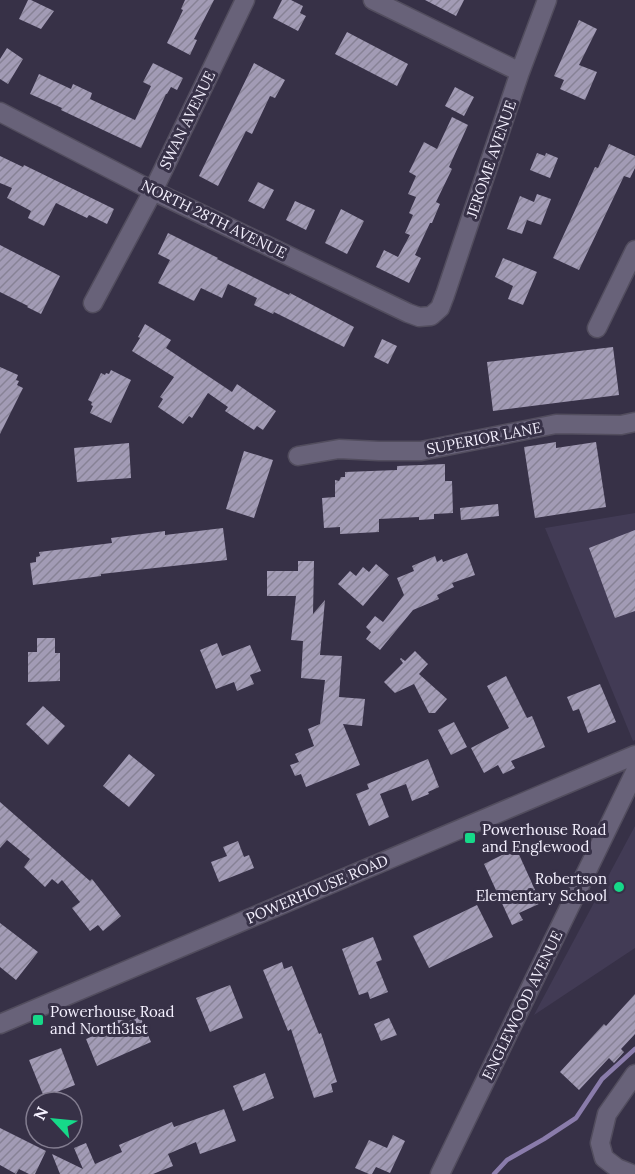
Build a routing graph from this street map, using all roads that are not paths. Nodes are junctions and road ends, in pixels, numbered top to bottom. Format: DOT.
graph roads {
  1 [pos="244,0"];
  2 [pos="373,0"];
  3 [pos="547,0"];
  4 [pos="520,72"];
  5 [pos="0,112"];
  6 [pos="153,190"];
  7 [pos="635,250"];
  8 [pos="93,303"];
  9 [pos="431,316"];
  10 [pos="597,328"];
  11 [pos="635,422"];
  12 [pos="298,456"];
  13 [pos="635,755"];
  14 [pos="635,772"];
  15 [pos="0,1023"];
  16 [pos="635,1074"];
  17 [pos="440,1174"];
  18 [pos="632,1174"];
  1 -- 6 [label="street, SWAN AVENUE"];
  2 -- 4 [label="street"];
  3 -- 4 [label="street, JEROME AVENUE"];
  4 -- 9 [label="street, JEROME AVENUE"];
  5 -- 6 [label="street, NORTH 28TH AVENUE"];
  6 -- 8 [label="street, SWAN AVENUE"];
  6 -- 9 [label="street, NORTH 28TH AVENUE"];
  7 -- 10 [label="street"];
  11 -- 12 [label="street, SUPERIOR LANE"];
  13 -- 15 [label="street, POWERHOUSE ROAD"];
  14 -- 17 [label="street, ENGLEWOOD AVENUE"];
  16 -- 18 [label="street"];
}
